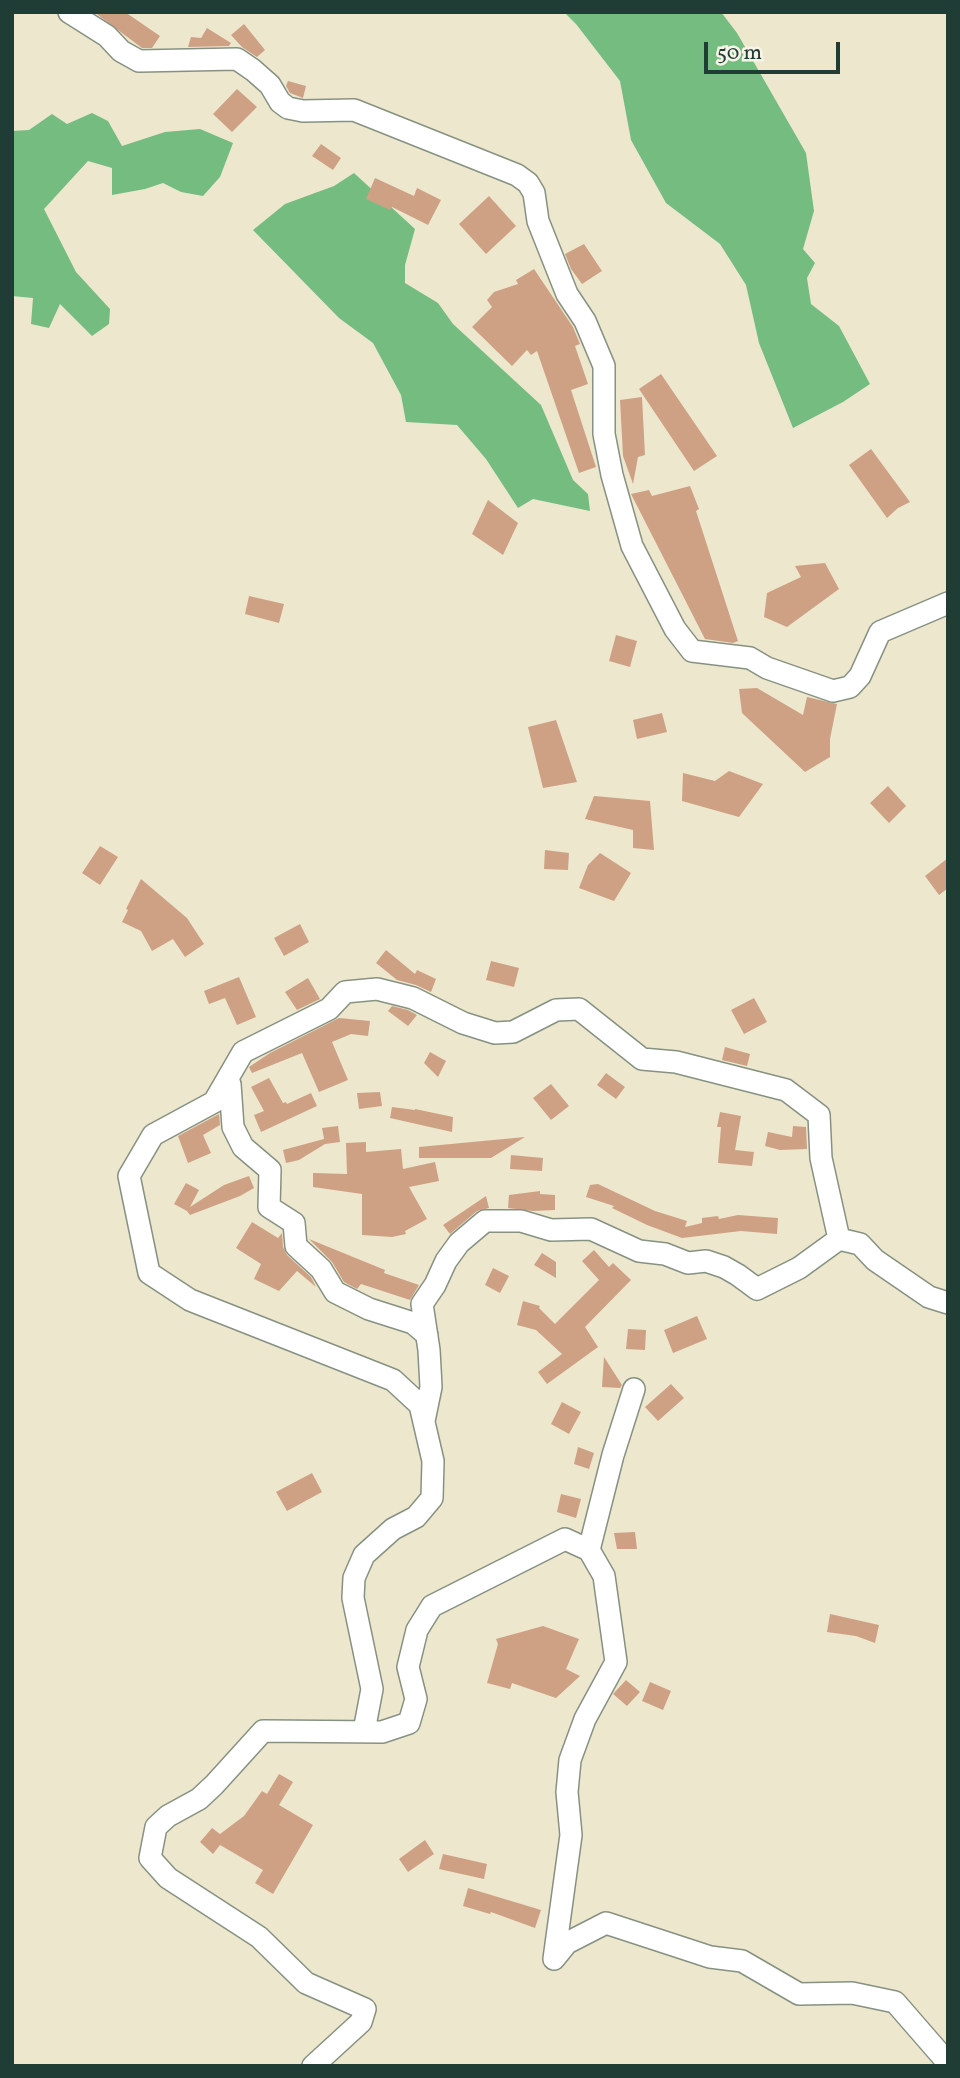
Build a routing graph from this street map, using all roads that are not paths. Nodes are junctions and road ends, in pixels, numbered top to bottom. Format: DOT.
graph roads {
  1 [pos="69,12"];
  2 [pos="948,603"];
  3 [pos="230,1084"];
  4 [pos="839,1238"];
  5 [pos="948,1303"];
  6 [pos="427,1335"];
  7 [pos="634,1389"];
  8 [pos="424,1420"];
  9 [pos="589,1549"];
  10 [pos="364,1731"];
  11 [pos="948,2063"];
  12 [pos="313,2066"];
  1 -- 2 [label="street"];
  3 -- 6 [label="street"];
  4 -- 5 [label="street"];
  4 -- 6 [label="street"];
  4 -- 8 [label="street"];
  6 -- 8 [label="street"];
  7 -- 9 [label="street"];
  8 -- 10 [label="street"];
  9 -- 10 [label="street"];
  9 -- 11 [label="street"];
  10 -- 12 [label="street"];
}
